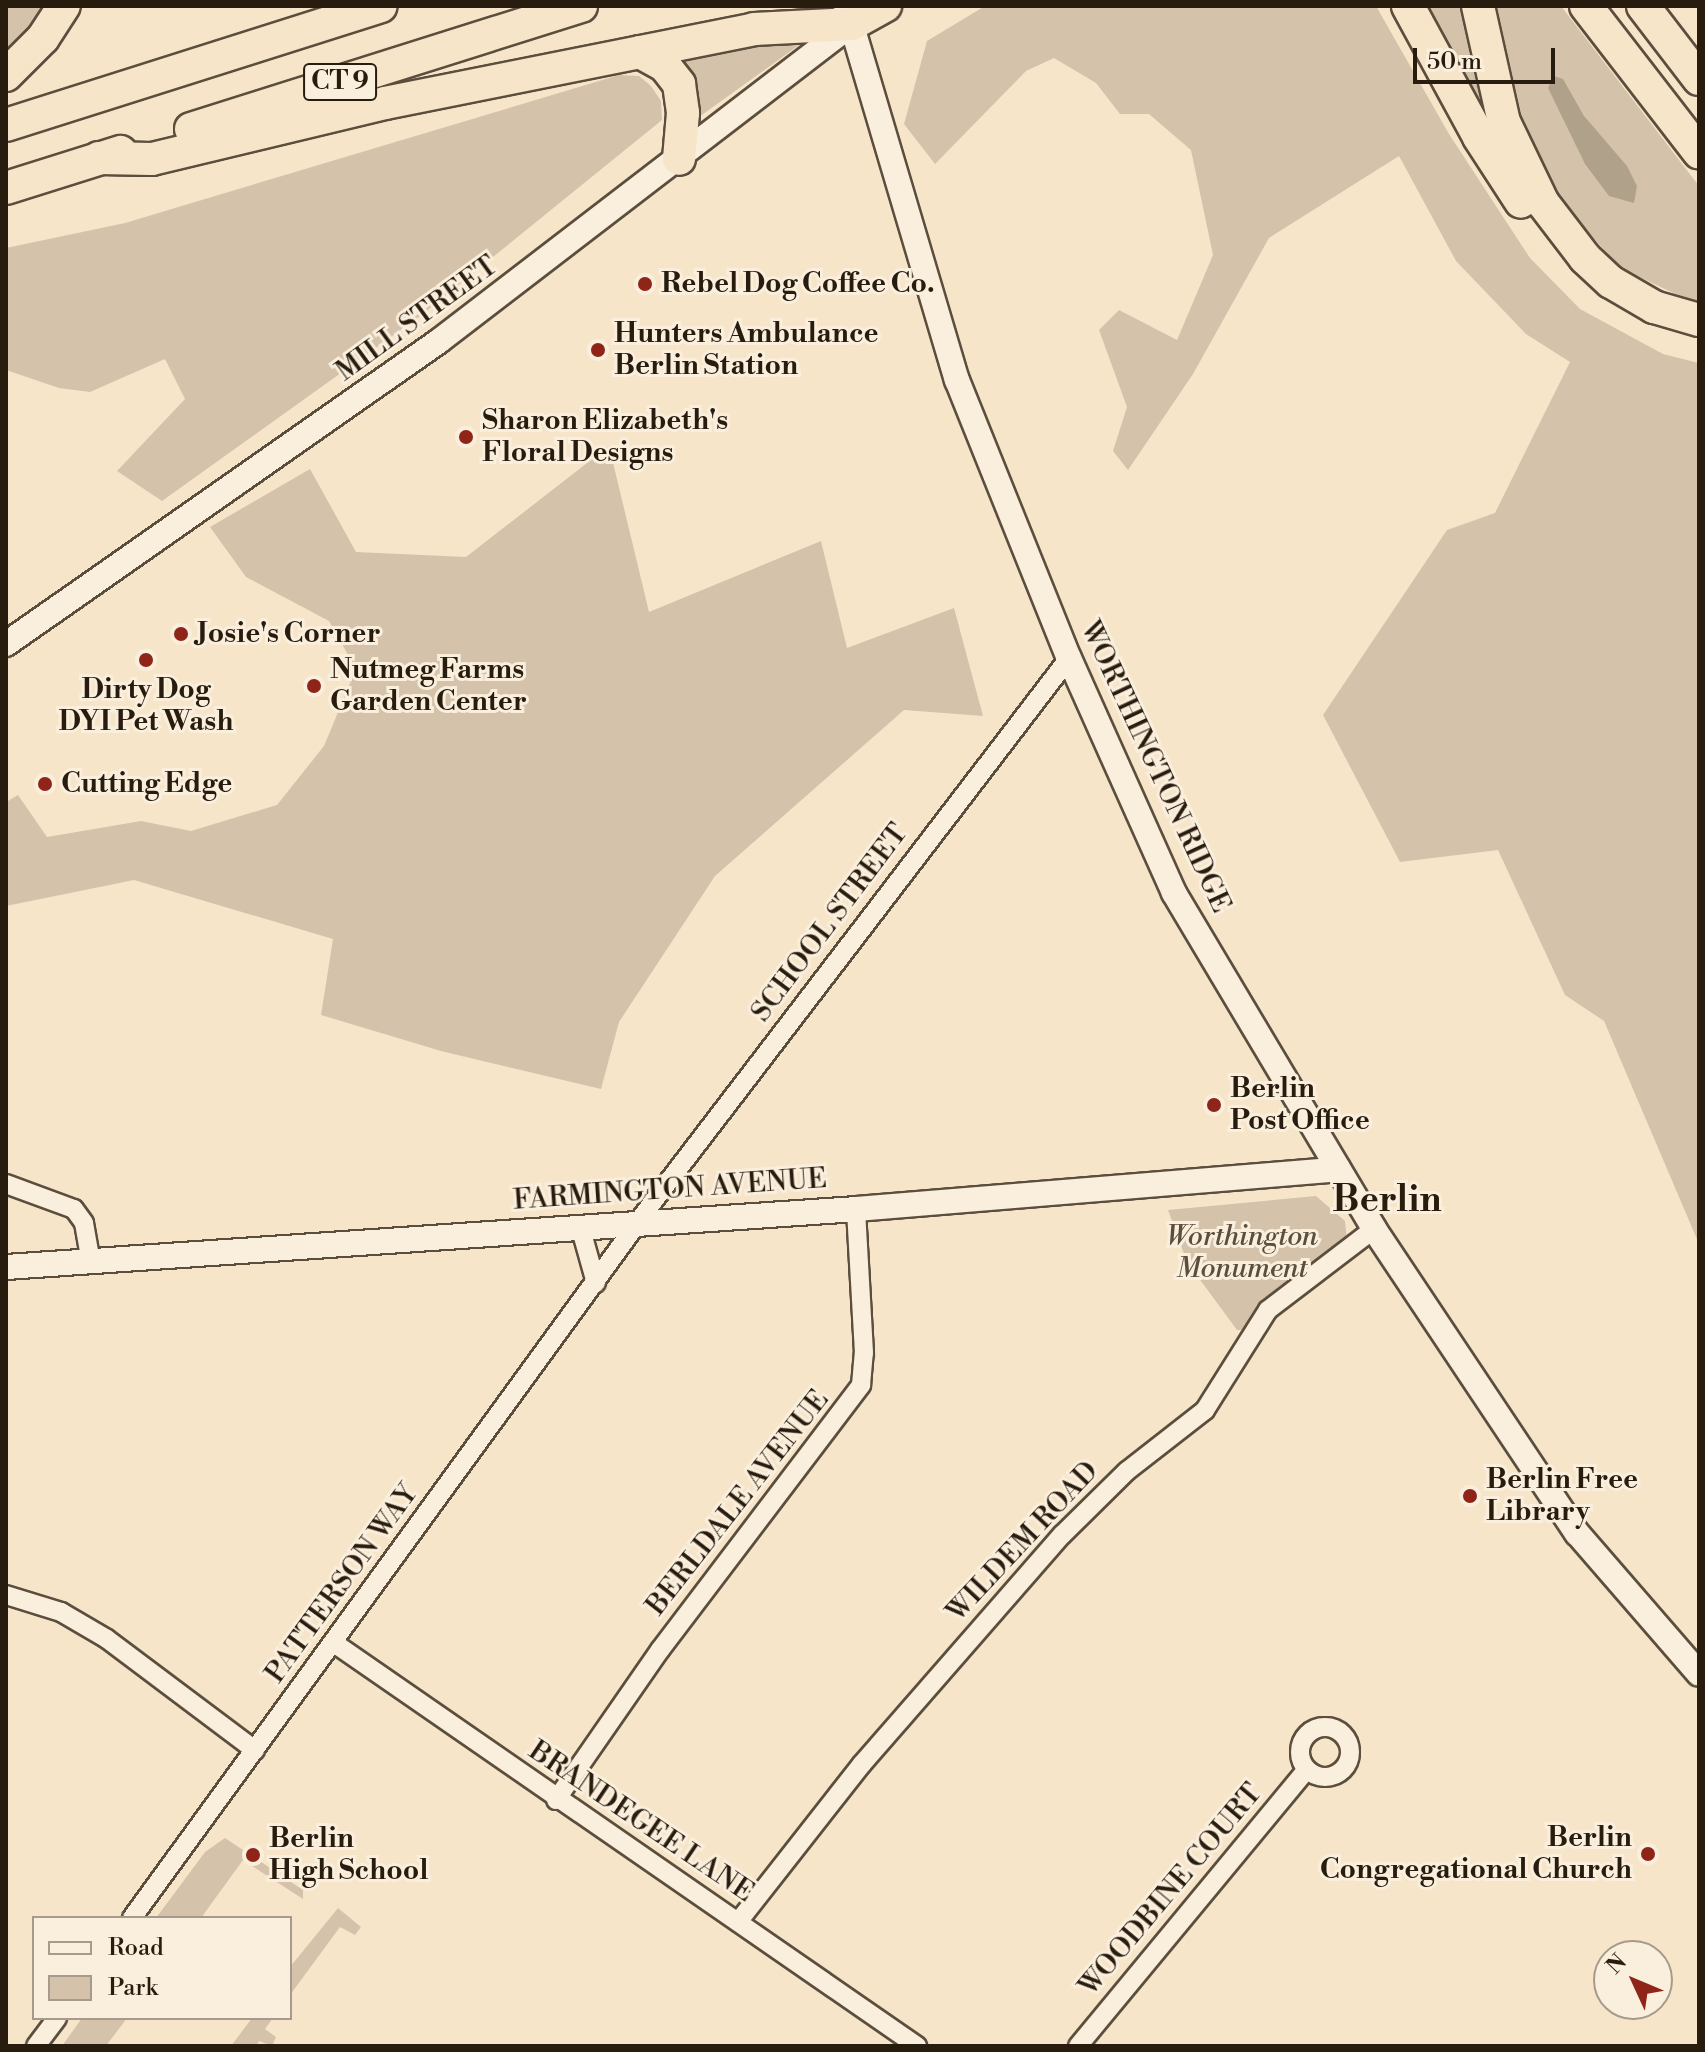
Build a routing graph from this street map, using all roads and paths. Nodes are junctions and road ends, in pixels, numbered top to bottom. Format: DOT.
graph roads {
  1 [pos="64,6"];
  2 [pos="381,6"];
  3 [pos="581,6"];
  4 [pos="885,6"];
  5 [pos="1408,6"];
  6 [pos="1478,6"];
  7 [pos="1586,6"];
  8 [pos="849,15"];
  9 [pos="1652,18"];
  10 [pos="640,52"];
  11 [pos="1699,58"];
  12 [pos="6,75"];
  13 [pos="1699,79"];
  14 [pos="6,125"];
  15 [pos="1699,152"];
  16 [pos="99,158"];
  17 [pos="679,159"];
  18 [pos="6,188"];
  19 [pos="1570,241"];
  20 [pos="1696,322"];
  21 [pos="6,644"];
  22 [pos="1069,658"];
  23 [pos="1338,1169"];
  24 [pos="6,1184"];
  25 [pos="856,1209"];
  26 [pos="639,1224"];
  27 [pos="580,1226"];
  28 [pos="1374,1229"];
  29 [pos="91,1261"];
  30 [pos="6,1267"];
  31 [pos="596,1283"];
  32 [pos="6,1595"];
  33 [pos="334,1643"];
  34 [pos="1699,1674"];
  35 [pos="255,1750"];
  36 [pos="1306,1770"];
  37 [pos="556,1800"];
  38 [pos="133,1916"];
  39 [pos="738,1922"];
  40 [pos="56,2020"];
  41 [pos="36,2046"];
  42 [pos="917,2046"];
  43 [pos="1078,2046"];
  1 -- 12 [label="highway"];
  2 -- 14 [label="highway, CT 9"];
  3 -- 16 [label="highway, CT 9"];
  4 -- 8 [label="highway"];
  5 -- 19 [label="highway"];
  6 -- 19 [label="highway"];
  7 -- 15 [label="highway"];
  8 -- 10 [label="highway"];
  8 -- 17 [label="street, MILL STREET"];
  8 -- 22 [label="street, WORTHINGTON RIDGE"];
  9 -- 11 [label="highway"];
  9 -- 13 [label="highway"];
  10 -- 16 [label="highway"];
  10 -- 17 [label="highway"];
  16 -- 18 [label="highway, CT 9"];
  17 -- 21 [label="street, MILL STREET"];
  19 -- 20 [label="highway"];
  22 -- 23 [label="street, WORTHINGTON RIDGE"];
  22 -- 26 [label="street, SCHOOL STREET"];
  23 -- 25 [label="street, FARMINGTON AVENUE"];
  23 -- 28 [label="street, WORTHINGTON RIDGE"];
  24 -- 29 [label="street"];
  25 -- 26 [label="street, FARMINGTON AVENUE"];
  25 -- 37 [label="street, BERLDALE AVENUE"];
  26 -- 27 [label="street, FARMINGTON AVENUE"];
  26 -- 31 [label="street, PATTERSON WAY"];
  27 -- 29 [label="street, FARMINGTON AVENUE"];
  27 -- 31 [label="street"];
  28 -- 34 [label="street, WORTHINGTON RIDGE"];
  28 -- 39 [label="street, WILDEM ROAD"];
  29 -- 30 [label="street, FARMINGTON AVENUE"];
  31 -- 33 [label="street, PATTERSON WAY"];
  32 -- 35 [label="street"];
  33 -- 35 [label="street, PATTERSON WAY"];
  33 -- 37 [label="street, BRANDEGEE LANE"];
  35 -- 38 [label="street, PATTERSON WAY"];
  36 -- 43 [label="street, WOODBINE COURT"];
  37 -- 39 [label="street, BRANDEGEE LANE"];
  39 -- 42 [label="street, BRANDEGEE LANE"];
  40 -- 41 [label="street"];
}
